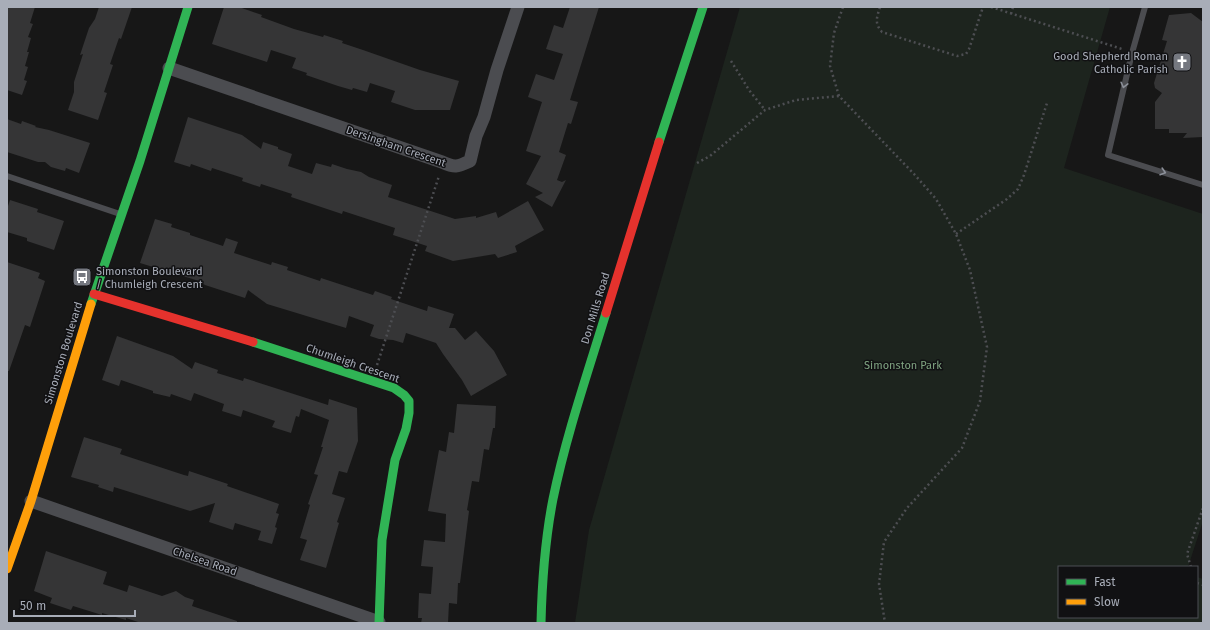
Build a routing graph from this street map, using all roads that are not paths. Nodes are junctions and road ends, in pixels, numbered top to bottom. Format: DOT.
graph roads {
  1 [pos="188,7"];
  2 [pos="518,7"];
  3 [pos="703,7"];
  4 [pos="1145,7"];
  5 [pos="169,68"];
  6 [pos="7,176"];
  7 [pos="1203,185"];
  8 [pos="121,214"];
  9 [pos="94,294"];
  10 [pos="31,501"];
  11 [pos="7,569"];
  12 [pos="379,623"];
  13 [pos="541,623"];
  1 -- 5 [label="street, Simonston Boulevard"];
  2 -- 5 [label="street, Dersingham Crescent"];
  3 -- 13 [label="street, Don Mills Road"];
  4 -- 7 [label="lane, one-way"];
  5 -- 8 [label="street, Simonston Boulevard"];
  6 -- 8 [label="lane"];
  8 -- 9 [label="street, Simonston Boulevard"];
  9 -- 10 [label="street, Simonston Boulevard"];
  9 -- 12 [label="street, Chumleigh Crescent"];
  10 -- 11 [label="street, Simonston Boulevard"];
  10 -- 12 [label="street, Chelsea Road"];
}
